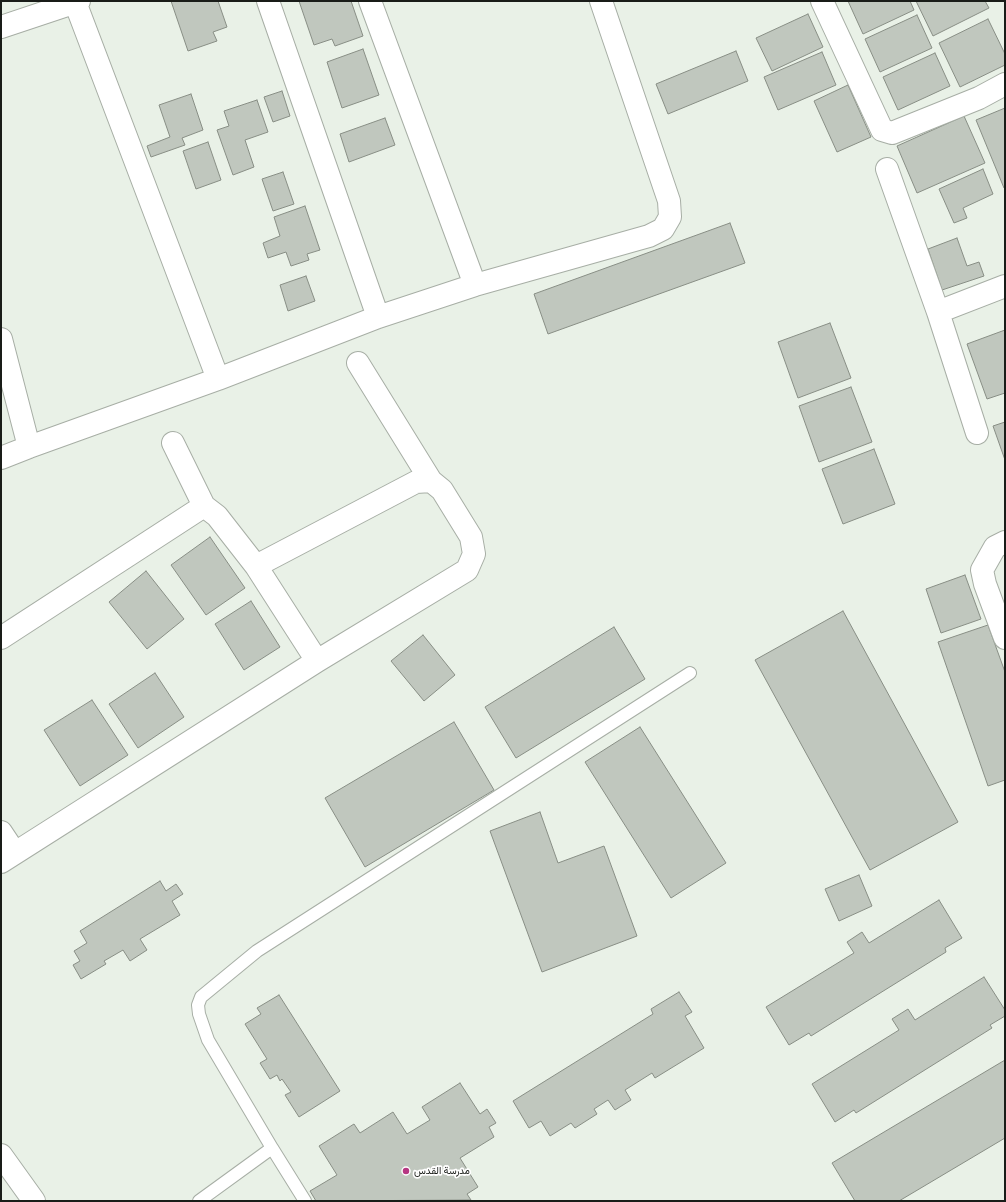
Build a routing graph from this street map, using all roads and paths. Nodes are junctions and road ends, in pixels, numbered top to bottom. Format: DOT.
graph roads {
  1 [pos="268,1"];
  2 [pos="370,1"];
  3 [pos="601,1"];
  4 [pos="822,1"];
  5 [pos="77,2"];
  6 [pos="1,27"];
  7 [pos="1005,84"];
  8 [pos="887,169"];
  9 [pos="475,285"];
  10 [pos="1005,286"];
  11 [pos="938,312"];
  12 [pos="378,317"];
  13 [pos="1,339"];
  14 [pos="358,363"];
  15 [pos="218,379"];
  16 [pos="977,433"];
  17 [pos="173,443"];
  18 [pos="29,447"];
  19 [pos="1,458"];
  20 [pos="431,481"];
  21 [pos="204,506"];
  22 [pos="1005,542"];
  23 [pos="256,566"];
  24 [pos="1,638"];
  25 [pos="1005,638"];
  26 [pos="317,661"];
  27 [pos="690,673"];
  28 [pos="1,832"];
  29 [pos="8,858"];
  30 [pos="272,1148"];
  31 [pos="1,1155"];
  32 [pos="34,1201"];
  33 [pos="199,1201"];
  34 [pos="305,1201"];
  1 -- 12 [label="street"];
  2 -- 9 [label="street"];
  3 -- 9 [label="street"];
  4 -- 7 [label="street"];
  5 -- 6 [label="street"];
  5 -- 15 [label="street"];
  8 -- 11 [label="street"];
  9 -- 12 [label="street"];
  10 -- 11 [label="street"];
  11 -- 16 [label="street"];
  12 -- 15 [label="street"];
  13 -- 18 [label="street"];
  14 -- 20 [label="street"];
  15 -- 18 [label="street"];
  17 -- 21 [label="street"];
  18 -- 19 [label="street"];
  20 -- 23 [label="street"];
  20 -- 26 [label="street"];
  21 -- 23 [label="street"];
  21 -- 24 [label="street"];
  22 -- 25 [label="street"];
  23 -- 26 [label="street"];
  26 -- 29 [label="street"];
  27 -- 30 [label="lane"];
  28 -- 29 [label="street"];
  30 -- 33 [label="lane"];
  30 -- 34 [label="lane"];
  31 -- 32 [label="street"];
}
